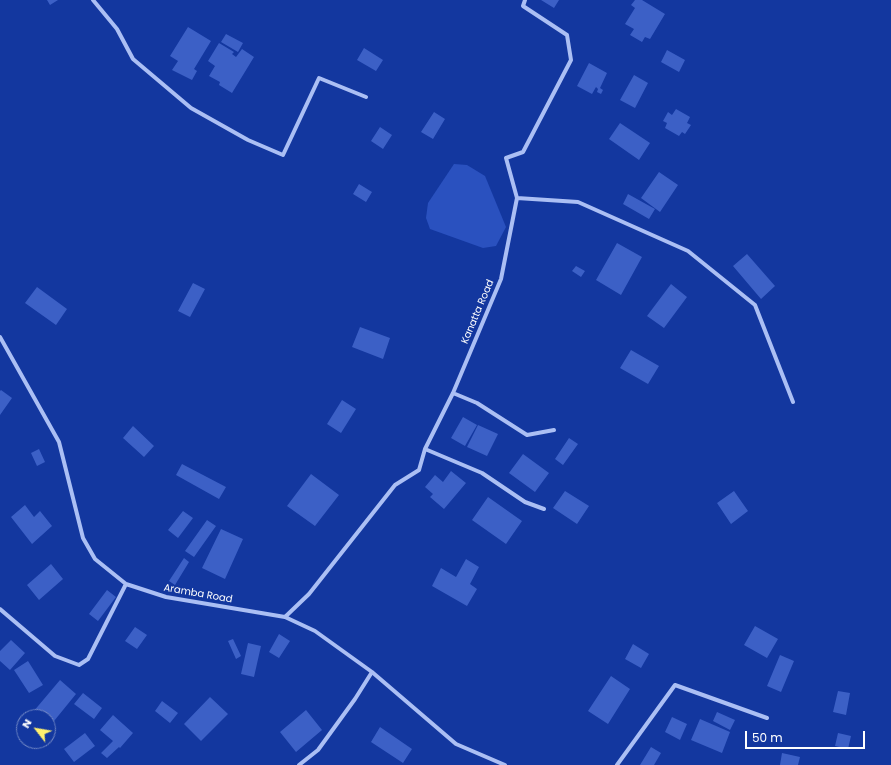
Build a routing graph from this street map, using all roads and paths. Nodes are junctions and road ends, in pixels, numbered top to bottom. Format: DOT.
graph roads {
  1 [pos="93,0"];
  2 [pos="525,0"];
  3 [pos="366,97"];
  4 [pos="516,198"];
  5 [pos="0,337"];
  6 [pos="453,393"];
  7 [pos="793,402"];
  8 [pos="554,430"];
  9 [pos="425,450"];
  10 [pos="544,509"];
  11 [pos="126,584"];
  12 [pos="0,609"];
  13 [pos="285,616"];
  14 [pos="372,672"];
  15 [pos="767,718"];
  16 [pos="299,765"];
  17 [pos="505,765"];
  18 [pos="617,765"];
  1 -- 3 [label="street"];
  2 -- 4 [label="street, Kanatta Road"];
  4 -- 6 [label="street, Kanatta Road"];
  4 -- 7 [label="street"];
  5 -- 11 [label="street, Aramba Road"];
  6 -- 8 [label="street"];
  6 -- 9 [label="street, Kanatta Road"];
  9 -- 10 [label="street"];
  9 -- 13 [label="street, Kanatta Road"];
  11 -- 12 [label="street"];
  11 -- 13 [label="street, Aramba Road"];
  13 -- 14 [label="street, Aramba Road"];
  14 -- 16 [label="street"];
  14 -- 17 [label="street, Aramba Road"];
  15 -- 18 [label="street"];
}
